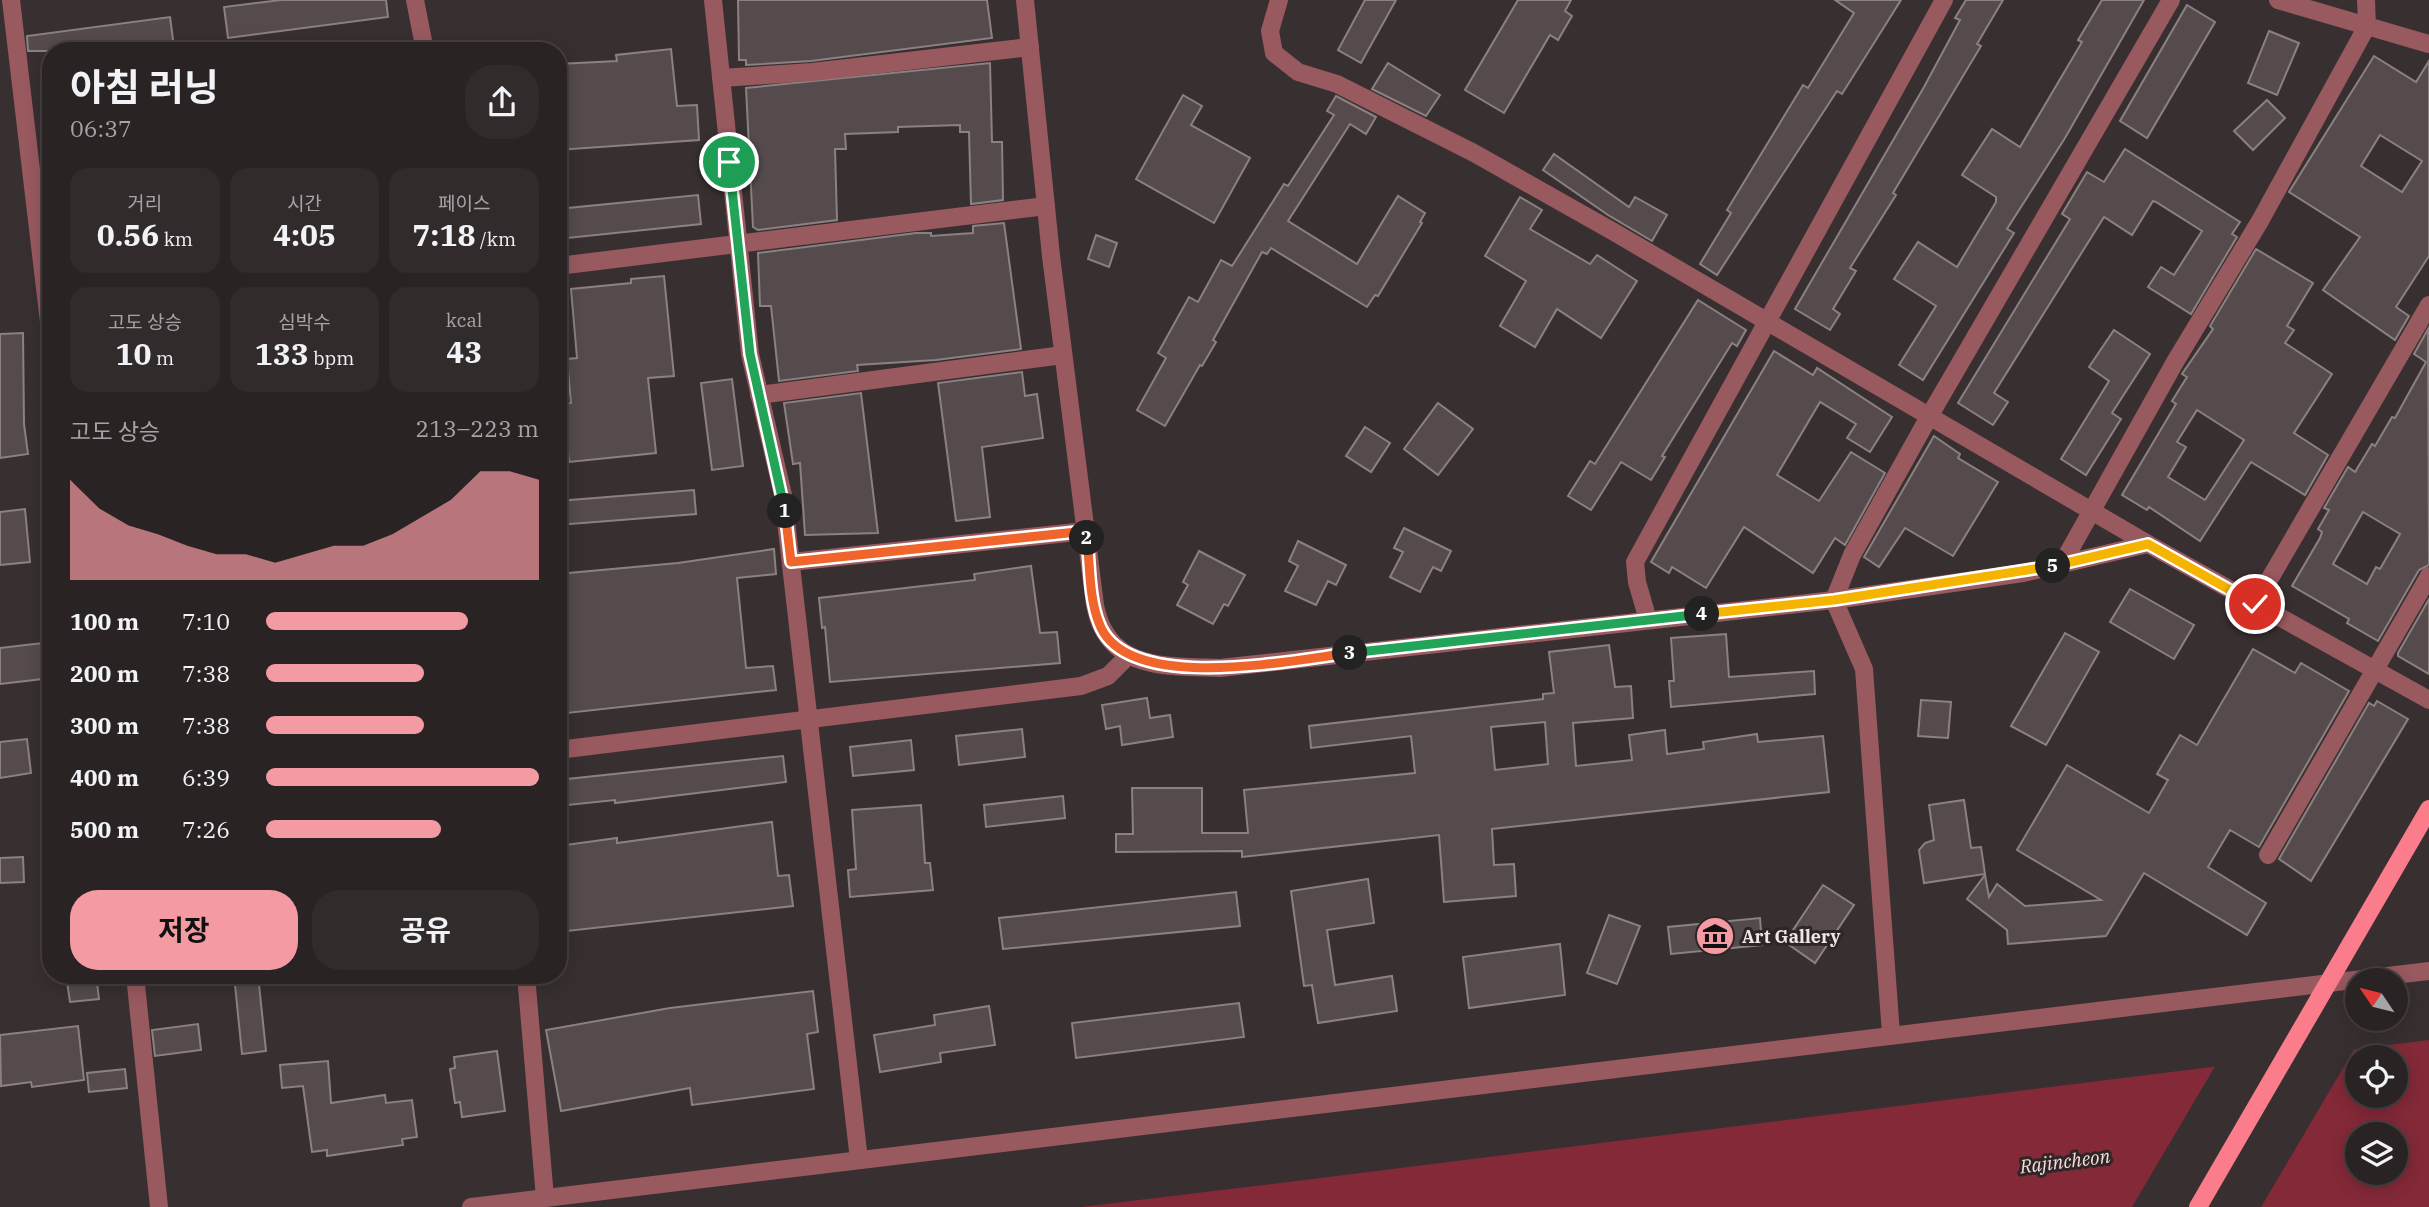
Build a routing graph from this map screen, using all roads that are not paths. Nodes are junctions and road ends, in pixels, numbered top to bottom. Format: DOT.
graph roads {
  1 [pos="11,0"];
  2 [pos="415,0"];
  3 [pos="713,0"];
  4 [pos="1026,0"];
  5 [pos="1279,0"];
  6 [pos="1944,0"];
  7 [pos="2171,0"];
  8 [pos="2278,0"];
  9 [pos="2366,0"];
  10 [pos="2367,26"];
  11 [pos="423,42"];
  12 [pos="2429,44"];
  13 [pos="1030,47"];
  14 [pos="721,78"];
  15 [pos="1046,206"];
  16 [pos="738,246"];
  17 [pos="42,263"];
  18 [pos="567,265"];
  19 [pos="2429,305"];
  20 [pos="1769,322"];
  21 [pos="1063,355"];
  22 [pos="759,396"];
  23 [pos="1930,415"];
  24 [pos="2093,512"];
  25 [pos="1086,531"];
  26 [pos="2148,544"];
  27 [pos="791,562"];
  28 [pos="2062,564"];
  29 [pos="2429,576"];
  30 [pos="1834,600"];
  31 [pos="2255,604"];
  32 [pos="1648,620"];
  33 [pos="1128,656"];
  34 [pos="2375,670"];
  35 [pos="2429,700"];
  36 [pos="810,720"];
  37 [pos="567,749"];
  38 [pos="2429,809"];
  39 [pos="2268,855"];
  40 [pos="2429,971"];
  41 [pos="2327,981"];
  42 [pos="136,984"];
  43 [pos="527,984"];
  44 [pos="1891,1034"];
  45 [pos="859,1160"];
  46 [pos="545,1198"];
  47 [pos="159,1207"];
  48 [pos="471,1207"];
  49 [pos="2198,1207"];
  1 -- 17 [label="street"];
  2 -- 11 [label="street"];
  3 -- 14 [label="street"];
  4 -- 13 [label="street"];
  5 -- 20 [label="street"];
  6 -- 20 [label="street"];
  7 -- 23 [label="street"];
  8 -- 10 [label="street"];
  9 -- 10 [label="street"];
  10 -- 12 [label="street"];
  10 -- 24 [label="street"];
  13 -- 14 [label="street"];
  13 -- 15 [label="street"];
  14 -- 16 [label="street"];
  15 -- 16 [label="street"];
  15 -- 21 [label="street"];
  16 -- 18 [label="street"];
  16 -- 22 [label="street"];
  19 -- 31 [label="street"];
  20 -- 23 [label="street"];
  20 -- 32 [label="street"];
  21 -- 22 [label="street"];
  21 -- 25 [label="street"];
  22 -- 27 [label="street"];
  23 -- 24 [label="street"];
  23 -- 30 [label="street"];
  24 -- 26 [label="street"];
  24 -- 28 [label="street"];
  25 -- 27 [label="street"];
  25 -- 33 [label="street"];
  26 -- 28 [label="street"];
  26 -- 31 [label="street"];
  27 -- 36 [label="street"];
  28 -- 30 [label="street"];
  29 -- 34 [label="street"];
  30 -- 32 [label="street"];
  30 -- 44 [label="street"];
  31 -- 34 [label="street"];
  32 -- 33 [label="street"];
  33 -- 36 [label="street"];
  34 -- 35 [label="street"];
  34 -- 39 [label="street"];
  36 -- 37 [label="street"];
  36 -- 45 [label="street"];
  38 -- 41 [label="main road"];
  40 -- 41 [label="street"];
  41 -- 44 [label="street"];
  41 -- 49 [label="main road"];
  42 -- 47 [label="street"];
  43 -- 46 [label="street"];
  44 -- 45 [label="street"];
  45 -- 46 [label="street"];
  46 -- 48 [label="street"];
}
